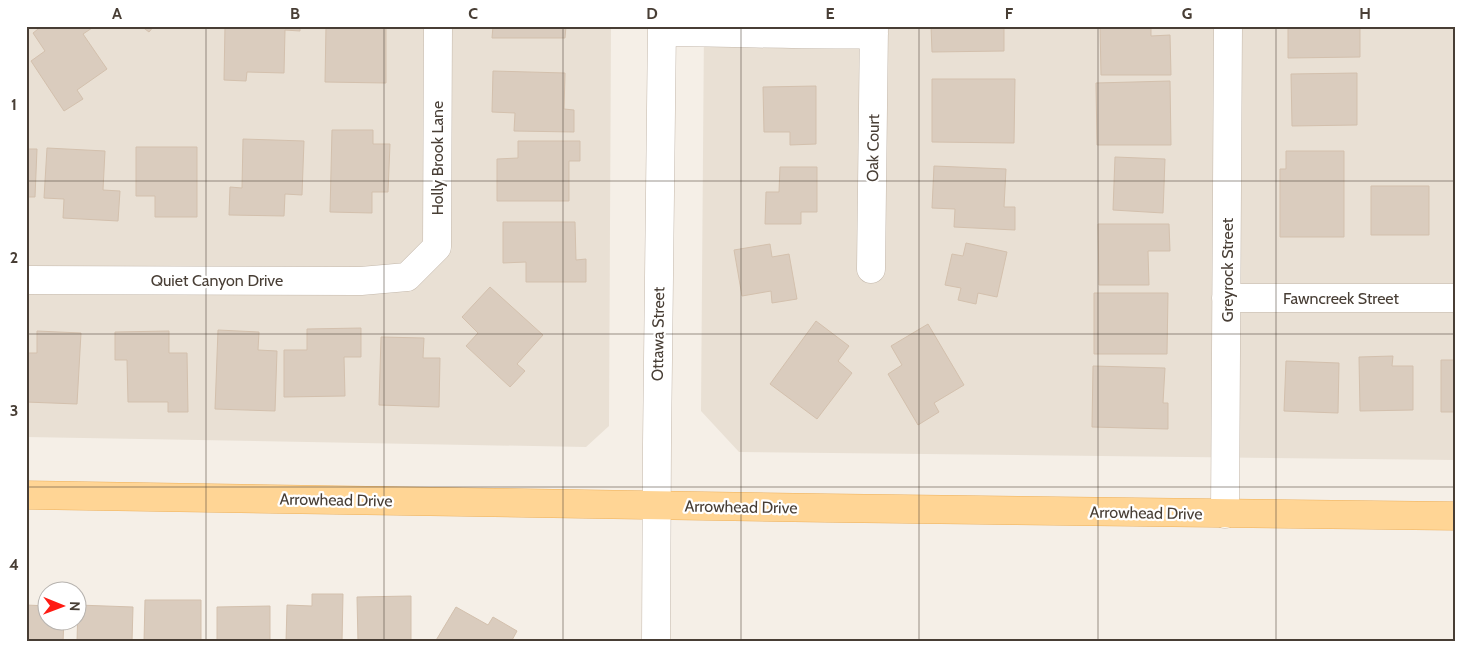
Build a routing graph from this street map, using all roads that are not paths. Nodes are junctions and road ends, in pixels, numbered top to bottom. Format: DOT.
graph roads {
  1 [pos="438,26"];
  2 [pos="1228,26"];
  3 [pos="662,29"];
  4 [pos="874,30"];
  5 [pos="871,269"];
  6 [pos="407,277"];
  7 [pos="26,280"];
  8 [pos="1226,298"];
  9 [pos="1456,298"];
  10 [pos="26,495"];
  11 [pos="656,505"];
  12 [pos="1225,514"];
  13 [pos="1456,516"];
  14 [pos="656,642"];
  1 -- 6 [label="street, Holly Brook Lane"];
  2 -- 8 [label="street, Greyrock Street"];
  3 -- 4 [label="street"];
  3 -- 11 [label="street, Ottawa Street"];
  4 -- 5 [label="street, Oak Court"];
  6 -- 7 [label="street, Quiet Canyon Drive"];
  8 -- 9 [label="street, Fawncreek Street"];
  8 -- 12 [label="street, Greyrock Street"];
  10 -- 11 [label="main road, Arrowhead Drive"];
  11 -- 12 [label="main road, Arrowhead Drive"];
  11 -- 14 [label="street, Ottawa Street"];
  12 -- 13 [label="main road, Arrowhead Drive"];
}
